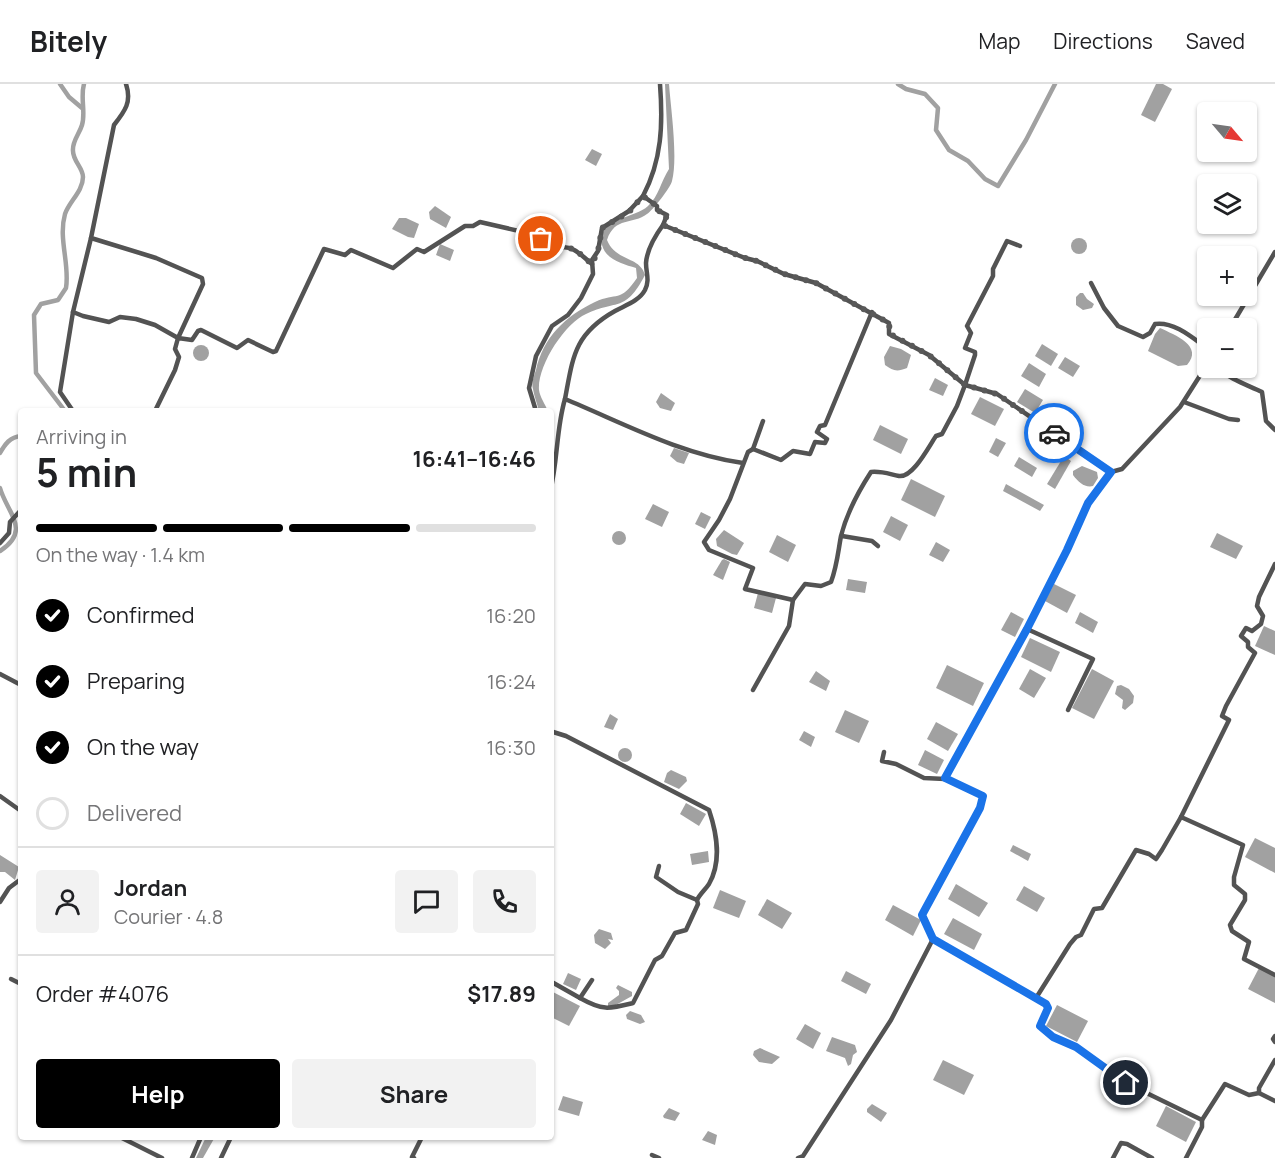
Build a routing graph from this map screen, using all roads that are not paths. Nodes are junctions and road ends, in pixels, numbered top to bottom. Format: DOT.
graph roads {
  1 [pos="126,84"];
  2 [pos="660,84"];
  3 [pos="643,196"];
  4 [pos="663,225"];
  5 [pos="91,238"];
  6 [pos="1020,246"];
  7 [pos="1275,252"];
  8 [pos="592,264"];
  9 [pos="1091,282"];
  10 [pos="73,312"];
  11 [pos="872,312"];
  12 [pos="1236,318"];
  13 [pos="178,338"];
  14 [pos="1197,341"];
  15 [pos="1199,378"];
  16 [pos="1232,378"];
  17 [pos="965,385"];
  18 [pos="565,399"];
  19 [pos="1184,402"];
  20 [pos="71,408"];
  21 [pos="156,408"];
  22 [pos="535,408"];
  23 [pos="1238,420"];
  24 [pos="763,421"];
  25 [pos="1275,430"];
  26 [pos="753,449"];
  27 [pos="743,462"];
  28 [pos="1111,472"];
  29 [pos="554,477"];
  30 [pos="18,513"];
  31 [pos="842,536"];
  32 [pos="0,543"];
  33 [pos="878,546"];
  34 [pos="1275,564"];
  35 [pos="793,600"];
  36 [pos="1027,629"];
  37 [pos="0,674"];
  38 [pos="18,683"];
  39 [pos="753,690"];
  40 [pos="1068,710"];
  41 [pos="554,732"];
  42 [pos="884,752"];
  43 [pos="945,778"];
  44 [pos="0,796"];
  45 [pos="18,809"];
  46 [pos="1181,817"];
  47 [pos="659,866"];
  48 [pos="18,881"];
  49 [pos="697,900"];
  50 [pos="0,902"];
  51 [pos="933,939"];
  52 [pos="1275,975"];
  53 [pos="11,979"];
  54 [pos="592,980"];
  55 [pos="18,982"];
  56 [pos="554,983"];
  57 [pos="580,998"];
  58 [pos="1036,998"];
  59 [pos="1275,1036"];
  60 [pos="1275,1042"];
  61 [pos="1275,1060"];
  62 [pos="1259,1093"];
  63 [pos="1275,1101"];
  64 [pos="1202,1119"];
  65 [pos="126,1140"];
  66 [pos="200,1140"];
  67 [pos="230,1140"];
  68 [pos="420,1140"];
  69 [pos="652,1155"];
  70 [pos="162,1158"];
  71 [pos="192,1158"];
  72 [pos="221,1158"];
  73 [pos="414,1158"];
  74 [pos="659,1158"];
  75 [pos="798,1158"];
  76 [pos="1113,1158"];
  77 [pos="1152,1158"];
  78 [pos="1186,1158"];
  1 -- 5 [label="street"];
  2 -- 3 [label="street"];
  3 -- 4 [label="street"];
  3 -- 8 [label="street"];
  4 -- 11 [label="street"];
  4 -- 18 [label="street"];
  5 -- 10 [label="street"];
  5 -- 13 [label="street"];
  6 -- 17 [label="street"];
  7 -- 12 [label="street"];
  8 -- 13 [label="street"];
  8 -- 22 [label="street"];
  9 -- 14 [label="street"];
  10 -- 13 [label="street"];
  10 -- 20 [label="street"];
  11 -- 17 [label="street"];
  11 -- 26 [label="street"];
  13 -- 21 [label="street"];
  15 -- 19 [label="street"];
  16 -- 25 [label="street"];
  17 -- 28 [label="street"];
  17 -- 31 [label="street"];
  18 -- 27 [label="street"];
  18 -- 29 [label="street"];
  19 -- 23 [label="street"];
  19 -- 28 [label="street"];
  24 -- 26 [label="street"];
  26 -- 27 [label="street"];
  27 -- 35 [label="street"];
  28 -- 36 [label="street"];
  30 -- 32 [label="street"];
  31 -- 33 [label="street"];
  31 -- 35 [label="street"];
  34 -- 46 [label="street"];
  35 -- 39 [label="street"];
  36 -- 40 [label="street"];
  36 -- 43 [label="street"];
  37 -- 38 [label="street"];
  41 -- 49 [label="street"];
  42 -- 43 [label="street"];
  43 -- 51 [label="street"];
  44 -- 45 [label="street"];
  46 -- 52 [label="street"];
  46 -- 58 [label="street"];
  47 -- 49 [label="street"];
  48 -- 50 [label="street"];
  49 -- 57 [label="street"];
  51 -- 58 [label="street"];
  51 -- 75 [label="street"];
  53 -- 55 [label="street"];
  54 -- 57 [label="street"];
  56 -- 57 [label="street"];
  58 -- 64 [label="street"];
  59 -- 60 [label="street"];
  61 -- 62 [label="street"];
  62 -- 63 [label="street"];
  62 -- 64 [label="street"];
  64 -- 78 [label="street"];
  65 -- 70 [label="street"];
  66 -- 71 [label="street"];
  67 -- 72 [label="street"];
  68 -- 73 [label="street"];
  69 -- 74 [label="street"];
  76 -- 77 [label="street"];
}
